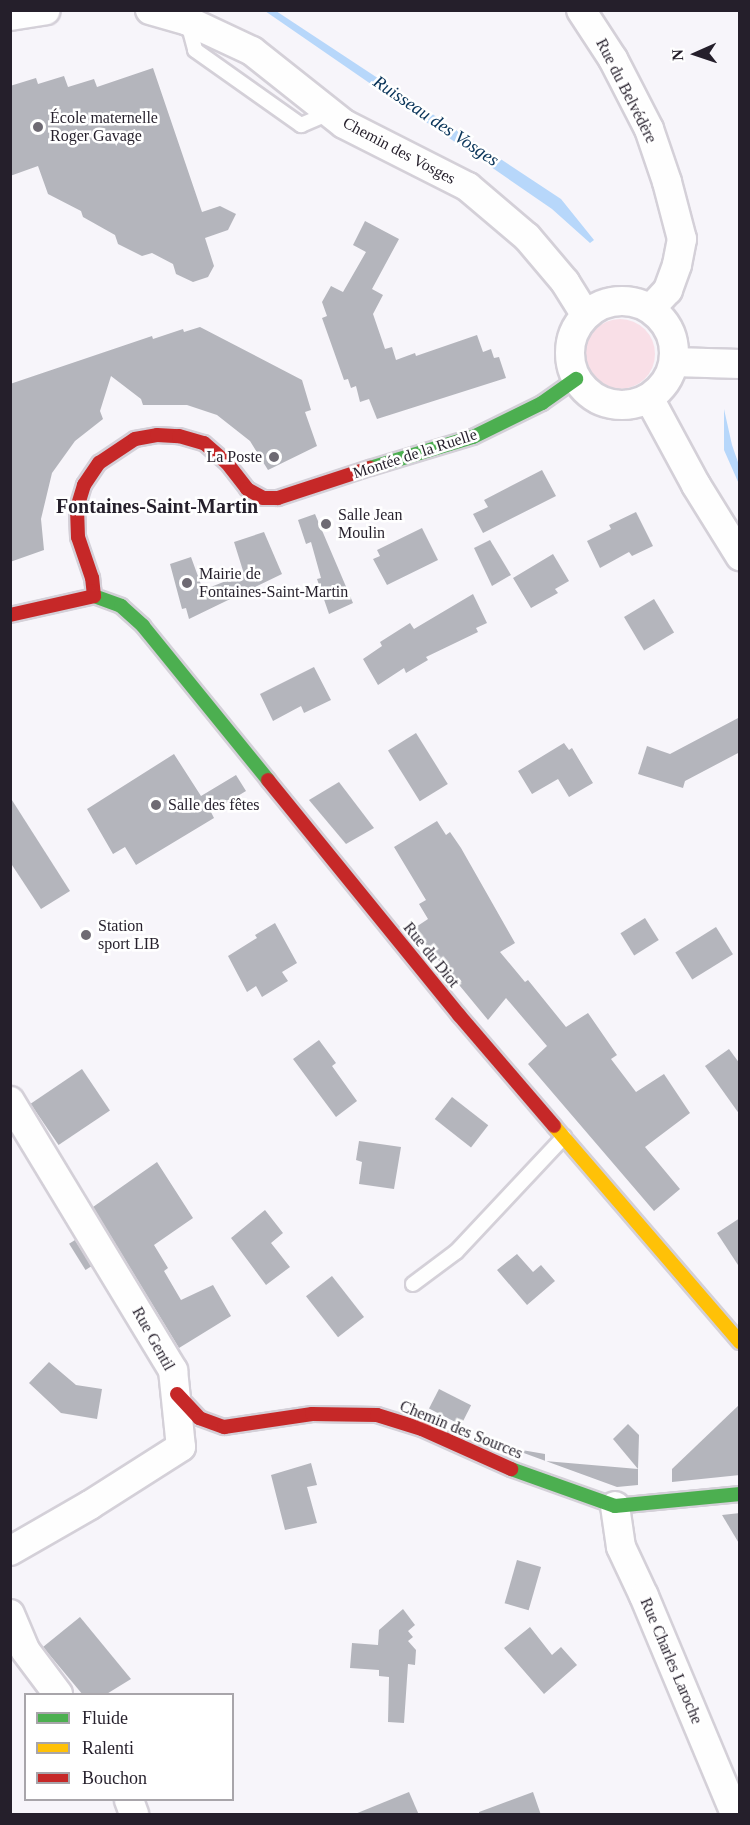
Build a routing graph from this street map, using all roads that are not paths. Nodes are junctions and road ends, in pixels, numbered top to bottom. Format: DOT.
graph roads {
  1 [pos="46,10"];
  2 [pos="150,10"];
  3 [pos="581,10"];
  4 [pos="10,16"];
  5 [pos="651,308"];
  6 [pos="585,315"];
  7 [pos="674,362"];
  8 [pos="740,364"];
  9 [pos="576,379"];
  10 [pos="649,398"];
  11 [pos="740,556"];
  12 [pos="94,596"];
  13 [pos="10,615"];
  14 [pos="10,1101"];
  15 [pos="564,1137"];
  16 [pos="413,1284"];
  17 [pos="740,1342"];
  18 [pos="177,1394"];
  19 [pos="740,1494"];
  20 [pos="615,1506"];
  21 [pos="10,1551"];
  22 [pos="10,1614"];
  23 [pos="18,1644"];
  24 [pos="56,1693"];
  25 [pos="735,1815"];
  1 -- 4 [label="street"];
  2 -- 6 [label="street, Chemin des Vosges"];
  3 -- 5 [label="street, Rue du Belvédère"];
  5 -- 6 [label="street"];
  5 -- 7 [label="street"];
  6 -- 9 [label="street"];
  7 -- 8 [label="street"];
  7 -- 10 [label="street"];
  9 -- 10 [label="street"];
  9 -- 12 [label="street, Montée de la Ruelle"];
  10 -- 11 [label="street"];
  12 -- 13 [label="street"];
  12 -- 15 [label="street, Rue du Diot"];
  14 -- 18 [label="street, Rue Gentil"];
  15 -- 16 [label="lane"];
  15 -- 17 [label="street, Rue du Diot"];
  18 -- 20 [label="street, Chemin des Sources"];
  18 -- 21 [label="street, Rue Gentil"];
  19 -- 20 [label="street, Chemin des Sources"];
  20 -- 25 [label="street, Rue Charles Laroche"];
  22 -- 23 [label="street"];
  23 -- 24 [label="street"];
}
